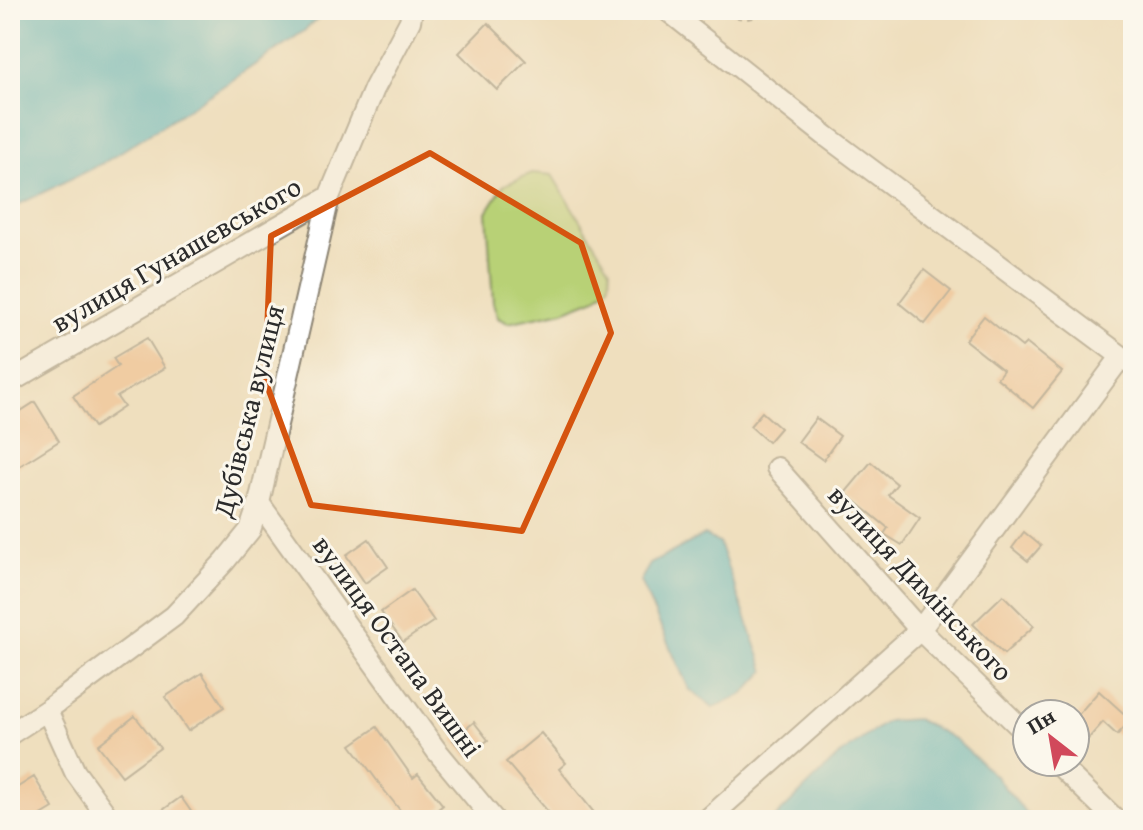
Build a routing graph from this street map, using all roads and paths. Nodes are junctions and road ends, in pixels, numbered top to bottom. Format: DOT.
graph roads {
  1 [pos="412,10"];
  2 [pos="667,10"];
  3 [pos="725,10"];
  4 [pos="770,10"];
  5 [pos="329,197"];
  6 [pos="1127,361"];
  7 [pos="10,382"];
  8 [pos="777,468"];
  9 [pos="259,503"];
  10 [pos="920,630"];
  11 [pos="47,710"];
  12 [pos="1011,718"];
  13 [pos="10,734"];
  14 [pos="1073,778"];
  15 [pos="110,820"];
  16 [pos="494,820"];
  17 [pos="707,820"];
  18 [pos="1116,820"];
  1 -- 5 [label="street, Дубівська вулиця"];
  2 -- 6 [label="street"];
  3 -- 4 [label="path"];
  5 -- 7 [label="street, вулиця Гунашевського"];
  5 -- 9 [label="street, Дубівська вулиця"];
  6 -- 10 [label="street"];
  8 -- 10 [label="street, вулиця Димінського"];
  9 -- 11 [label="street, Дубівська вулиця"];
  9 -- 16 [label="street, вулиця Остапа Вишні"];
  10 -- 12 [label="street, вулиця Димінського"];
  10 -- 17 [label="street"];
  11 -- 13 [label="street, Дубівська вулиця"];
  11 -- 15 [label="street"];
  14 -- 18 [label="street"];
}
